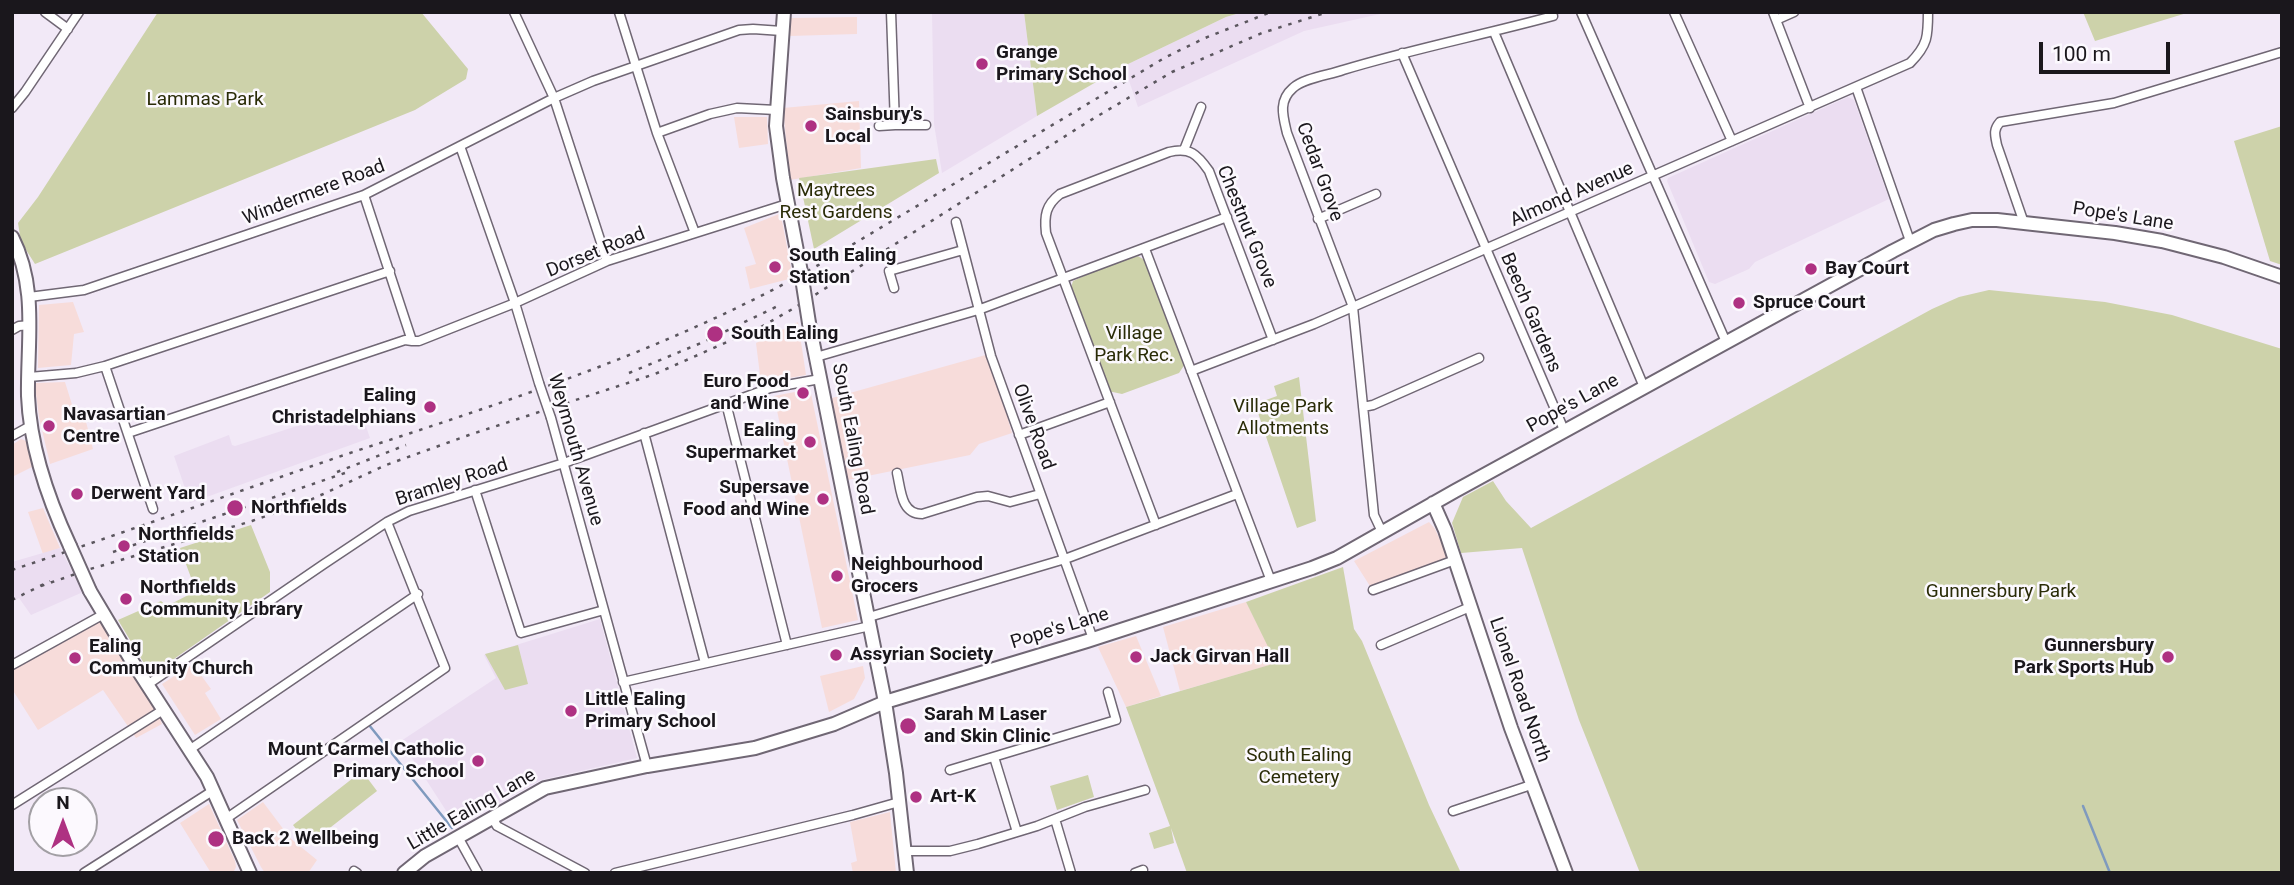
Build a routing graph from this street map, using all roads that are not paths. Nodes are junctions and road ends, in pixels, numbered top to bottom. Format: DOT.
graph roads {
  1 [pos="45,12"];
  2 [pos="79,12"];
  3 [pos="514,12"];
  4 [pos="783,12"];
  5 [pos="891,12"];
  6 [pos="1581,12"];
  7 [pos="1674,12"];
  8 [pos="1794,12"];
  9 [pos="1928,12"];
  10 [pos="619,14"];
  11 [pos="1553,16"];
  12 [pos="1774,16"];
  13 [pos="68,29"];
  14 [pos="782,32"];
  15 [pos="1494,32"];
  16 [pos="2282,52"];
  17 [pos="1402,53"];
  18 [pos="636,66"];
  19 [pos="1856,88"];
  20 [pos="554,98"];
  21 [pos="1201,107"];
  22 [pos="12,108"];
  23 [pos="1811,108"];
  24 [pos="776,110"];
  25 [pos="895,125"];
  26 [pos="926,125"];
  27 [pos="879,126"];
  28 [pos="657,133"];
  29 [pos="1732,141"];
  30 [pos="460,146"];
  31 [pos="1184,150"];
  32 [pos="1653,176"];
  33 [pos="1376,194"];
  34 [pos="364,195"];
  35 [pos="787,204"];
  36 [pos="1570,213"];
  37 [pos="1227,217"];
  38 [pos="1318,219"];
  39 [pos="956,222"];
  40 [pos="2024,223"];
  41 [pos="695,233"];
  42 [pos="12,237"];
  43 [pos="1910,241"];
  44 [pos="1145,249"];
  45 [pos="963,250"];
  46 [pos="1486,250"];
  47 [pos="607,261"];
  48 [pos="390,271"];
  49 [pos="2282,277"];
  50 [pos="1063,278"];
  51 [pos="894,288"];
  52 [pos="29,297"];
  53 [pos="515,303"];
  54 [pos="1353,307"];
  55 [pos="978,310"];
  56 [pos="31,325"];
  57 [pos="12,330"];
  58 [pos="1273,340"];
  59 [pos="416,341"];
  60 [pos="1726,342"];
  61 [pos="816,357"];
  62 [pos="1479,358"];
  63 [pos="106,366"];
  64 [pos="1191,371"];
  65 [pos="29,377"];
  66 [pos="820,379"];
  67 [pos="1644,387"];
  68 [pos="1110,402"];
  69 [pos="726,403"];
  70 [pos="1363,407"];
  71 [pos="32,425"];
  72 [pos="1564,430"];
  73 [pos="128,433"];
  74 [pos="644,433"];
  75 [pos="1019,435"];
  76 [pos="12,436"];
  77 [pos="564,463"];
  78 [pos="897,473"];
  79 [pos="475,491"];
  80 [pos="1040,494"];
  81 [pos="1237,494"];
  82 [pos="1433,503"];
  83 [pos="153,509"];
  84 [pos="387,522"];
  85 [pos="1156,525"];
  86 [pos="1382,532"];
  87 [pos="1065,559"];
  88 [pos="1455,560"];
  89 [pos="1271,581"];
  90 [pos="1373,590"];
  91 [pos="418,594"];
  92 [pos="1471,607"];
  93 [pos="604,610"];
  94 [pos="104,614"];
  95 [pos="869,621"];
  96 [pos="1093,639"];
  97 [pos="787,645"];
  98 [pos="1381,645"];
  99 [pos="705,663"];
  100 [pos="12,664"];
  101 [pos="624,682"];
  102 [pos="147,685"];
  103 [pos="1108,692"];
  104 [pos="885,702"];
  105 [pos="163,710"];
  106 [pos="189,750"];
  107 [pos="994,757"];
  108 [pos="647,766"];
  109 [pos="950,770"];
  110 [pos="1531,785"];
  111 [pos="214,790"];
  112 [pos="1145,790"];
  113 [pos="899,802"];
  114 [pos="12,805"];
  115 [pos="1453,811"];
  116 [pos="492,817"];
  117 [pos="227,818"];
  118 [pos="1055,819"];
  119 [pos="1017,832"];
  120 [pos="458,837"];
  121 [pos="905,851"];
  122 [pos="84,873"];
  123 [pos="250,873"];
  124 [pos="404,873"];
  125 [pos="478,873"];
  126 [pos="585,873"];
  127 [pos="615,873"];
  128 [pos="907,873"];
  129 [pos="1071,873"];
  130 [pos="1566,873"];
  1 -- 13 [label="street"];
  2 -- 13 [label="street"];
  3 -- 20 [label="street"];
  4 -- 14 [label="main road, South Ealing Road"];
  5 -- 25 [label="street"];
  6 -- 32 [label="street"];
  7 -- 29 [label="street"];
  8 -- 12 [label="street"];
  9 -- 19 [label="street, Almond Avenue"];
  10 -- 18 [label="street"];
  11 -- 15 [label="street, Cedar Grove"];
  12 -- 23 [label="street"];
  13 -- 22 [label="street"];
  14 -- 18 [label="street, Windermere Road"];
  14 -- 24 [label="main road, South Ealing Road"];
  15 -- 17 [label="street, Cedar Grove"];
  15 -- 36 [label="street"];
  16 -- 40 [label="street"];
  17 -- 38 [label="street, Cedar Grove"];
  17 -- 46 [label="street, Beech Gardens"];
  18 -- 20 [label="street, Windermere Road"];
  18 -- 28 [label="street"];
  19 -- 23 [label="street, Almond Avenue"];
  19 -- 43 [label="street"];
  20 -- 30 [label="street, Windermere Road"];
  20 -- 47 [label="street"];
  21 -- 31 [label="street"];
  23 -- 29 [label="street, Almond Avenue"];
  24 -- 28 [label="street"];
  24 -- 35 [label="main road, South Ealing Road"];
  25 -- 26 [label="street"];
  25 -- 27 [label="street"];
  28 -- 41 [label="street"];
  29 -- 32 [label="street, Almond Avenue"];
  30 -- 34 [label="street, Windermere Road"];
  30 -- 53 [label="street, Weymouth Avenue"];
  31 -- 37 [label="street, Chestnut Grove"];
  31 -- 50 [label="street"];
  32 -- 36 [label="street, Almond Avenue"];
  32 -- 60 [label="street"];
  33 -- 38 [label="street"];
  34 -- 48 [label="street"];
  34 -- 52 [label="street, Windermere Road"];
  35 -- 41 [label="street, Dorset Road"];
  35 -- 61 [label="main road, South Ealing Road, bridge"];
  36 -- 46 [label="street, Almond Avenue"];
  36 -- 67 [label="street"];
  37 -- 44 [label="street"];
  37 -- 58 [label="street, Chestnut Grove"];
  38 -- 54 [label="street, Cedar Grove"];
  39 -- 45 [label="street, Olive Road"];
  40 -- 43 [label="main road, Pope's Lane"];
  40 -- 49 [label="main road, Pope's Lane"];
  41 -- 47 [label="street, Dorset Road"];
  42 -- 52 [label="main road"];
  43 -- 60 [label="main road, Pope's Lane"];
  44 -- 50 [label="street"];
  44 -- 64 [label="street"];
  45 -- 51 [label="street"];
  45 -- 55 [label="street, Olive Road"];
  46 -- 54 [label="street, Almond Avenue"];
  46 -- 72 [label="street, Beech Gardens"];
  47 -- 53 [label="street, Dorset Road"];
  48 -- 59 [label="street"];
  48 -- 63 [label="street"];
  50 -- 55 [label="street"];
  50 -- 68 [label="street"];
  52 -- 56 [label="main road"];
  53 -- 59 [label="street, Dorset Road"];
  53 -- 77 [label="street, Weymouth Avenue, bridge"];
  54 -- 58 [label="street, Almond Avenue"];
  54 -- 70 [label="street, Cedar Grove"];
  55 -- 61 [label="street"];
  55 -- 75 [label="street, Olive Road"];
  56 -- 57 [label="street"];
  56 -- 65 [label="main road"];
  58 -- 64 [label="street, Almond Avenue"];
  59 -- 73 [label="street, Dorset Road"];
  60 -- 67 [label="main road, Pope's Lane"];
  61 -- 66 [label="main road, South Ealing Road"];
  62 -- 70 [label="street"];
  63 -- 65 [label="street"];
  63 -- 73 [label="street"];
  64 -- 81 [label="street"];
  65 -- 71 [label="main road"];
  66 -- 69 [label="street, Bramley Road"];
  66 -- 95 [label="main road, South Ealing Road"];
  67 -- 72 [label="main road, Pope's Lane"];
  68 -- 75 [label="street"];
  68 -- 85 [label="street"];
  69 -- 74 [label="street, Bramley Road"];
  69 -- 97 [label="street"];
  70 -- 86 [label="street, Cedar Grove"];
  71 -- 76 [label="street"];
  71 -- 94 [label="main road, bridge"];
  72 -- 82 [label="main road, Pope's Lane"];
  73 -- 83 [label="street"];
  74 -- 77 [label="street, Bramley Road"];
  74 -- 99 [label="street"];
  75 -- 80 [label="street, Olive Road"];
  77 -- 79 [label="street, Bramley Road"];
  77 -- 93 [label="street, Weymouth Avenue"];
  78 -- 80 [label="street"];
  79 -- 84 [label="street, Bramley Road"];
  79 -- 93 [label="street"];
  80 -- 87 [label="street, Olive Road"];
  81 -- 85 [label="street"];
  81 -- 89 [label="street"];
  82 -- 86 [label="main road, Pope's Lane"];
  82 -- 88 [label="main road, Lionel Road North"];
  84 -- 91 [label="street"];
  84 -- 102 [label="street, Bramley Road"];
  85 -- 87 [label="street"];
  86 -- 89 [label="main road, Pope's Lane"];
  87 -- 95 [label="street"];
  87 -- 96 [label="street, Olive Road"];
  88 -- 90 [label="street"];
  88 -- 92 [label="main road, Lionel Road North"];
  89 -- 96 [label="main road, Pope's Lane"];
  91 -- 106 [label="street"];
  91 -- 117 [label="street"];
  92 -- 98 [label="street, Lionel Road North"];
  92 -- 110 [label="main road, Lionel Road North"];
  93 -- 101 [label="street, Weymouth Avenue"];
  94 -- 100 [label="street"];
  94 -- 102 [label="main road"];
  95 -- 97 [label="street"];
  95 -- 104 [label="main road, South Ealing Road"];
  96 -- 104 [label="main road, Pope's Lane"];
  97 -- 99 [label="street"];
  99 -- 101 [label="street"];
  101 -- 108 [label="street, Weymouth Avenue"];
  102 -- 105 [label="main road"];
  103 -- 107 [label="street"];
  104 -- 108 [label="main road, Little Ealing Lane"];
  104 -- 113 [label="main road, South Ealing Road"];
  105 -- 106 [label="main road"];
  105 -- 114 [label="street"];
  106 -- 111 [label="main road"];
  107 -- 109 [label="street"];
  107 -- 119 [label="street"];
  108 -- 116 [label="main road, Little Ealing Lane"];
  110 -- 115 [label="street, Lionel Road North"];
  110 -- 130 [label="main road, Lionel Road North"];
  111 -- 117 [label="main road"];
  111 -- 122 [label="street"];
  112 -- 118 [label="street"];
  113 -- 121 [label="main road, South Ealing Road"];
  113 -- 127 [label="street"];
  116 -- 120 [label="main road, Little Ealing Lane"];
  116 -- 126 [label="street"];
  117 -- 123 [label="main road"];
  118 -- 119 [label="street"];
  118 -- 129 [label="street"];
  119 -- 121 [label="street"];
  120 -- 124 [label="main road, Little Ealing Lane"];
  120 -- 125 [label="street"];
  121 -- 128 [label="main road, South Ealing Road"];
}
